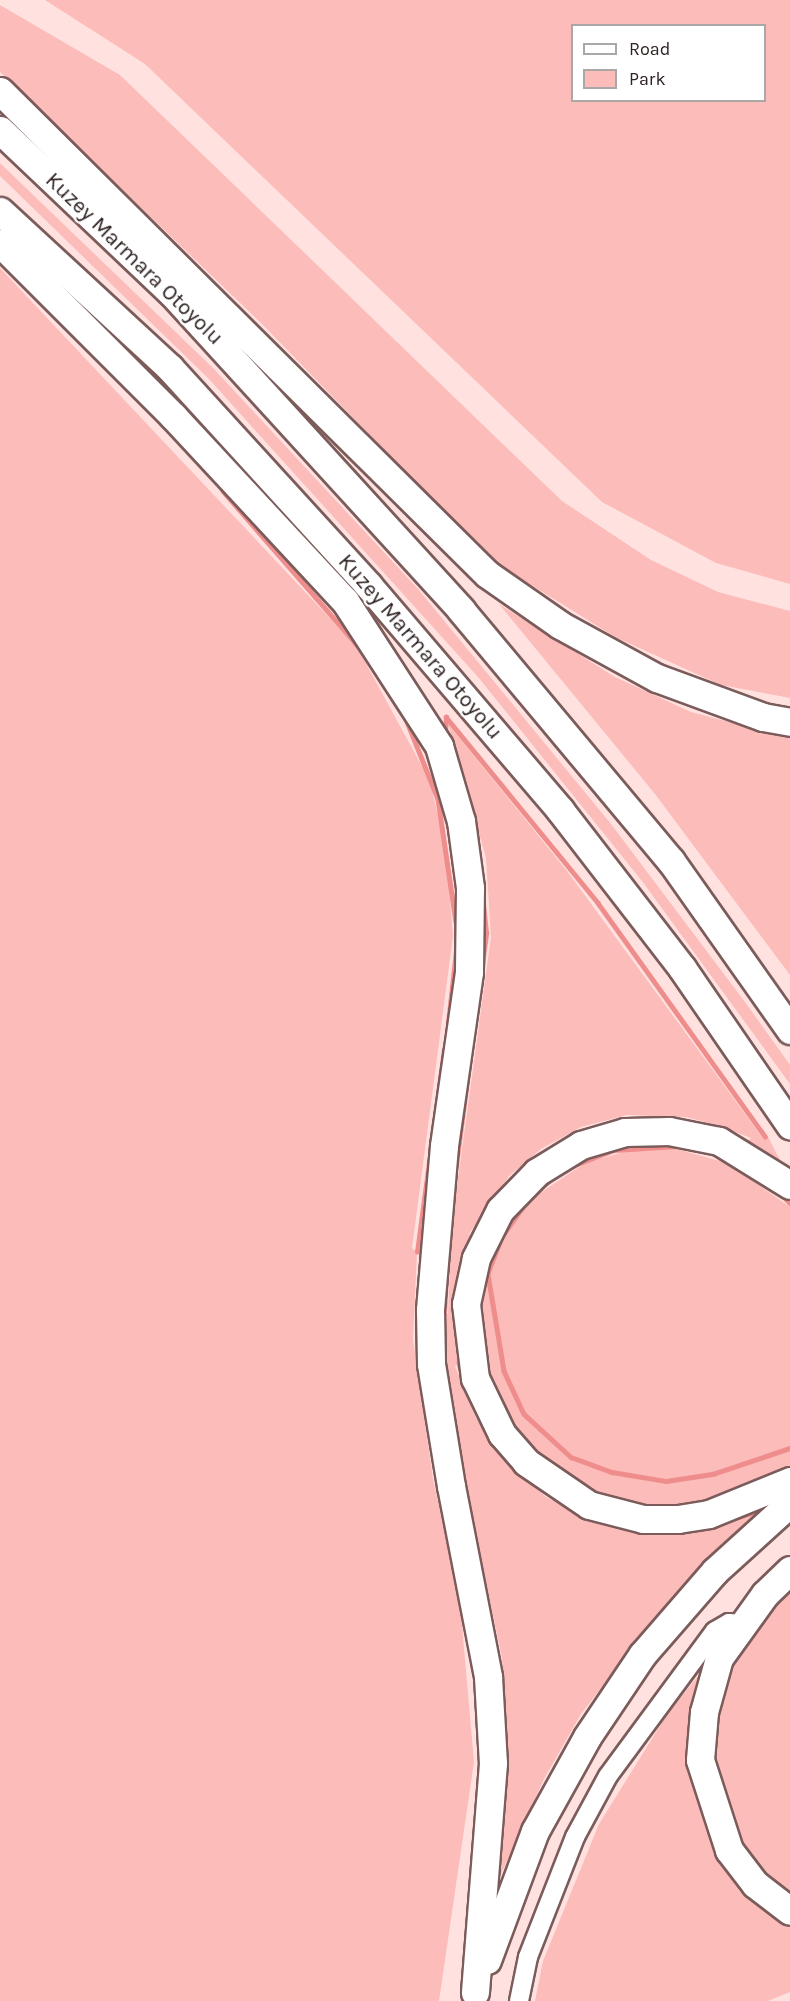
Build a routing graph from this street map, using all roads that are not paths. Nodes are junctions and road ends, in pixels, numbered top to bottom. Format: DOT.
graph roads {
  1 [pos="0,91"];
  2 [pos="0,130"];
  3 [pos="0,212"];
  4 [pos="0,243"];
  5 [pos="790,722"];
  6 [pos="790,1030"];
  7 [pos="790,1125"];
  8 [pos="790,1185"];
  9 [pos="790,1481"];
  10 [pos="790,1503"];
  11 [pos="790,1570"];
  12 [pos="743,1624"];
  13 [pos="790,1911"];
  14 [pos="475,1996"];
  15 [pos="519,2001"];
  1 -- 5 [label="highway"];
  2 -- 6 [label="highway, Kuzey Marmara Otoyolu"];
  3 -- 7 [label="highway, Kuzey Marmara Otoyolu"];
  4 -- 14 [label="highway"];
  8 -- 9 [label="highway"];
  10 -- 14 [label="highway"];
  11 -- 12 [label="highway"];
  12 -- 13 [label="highway"];
  12 -- 15 [label="lane"];
}
